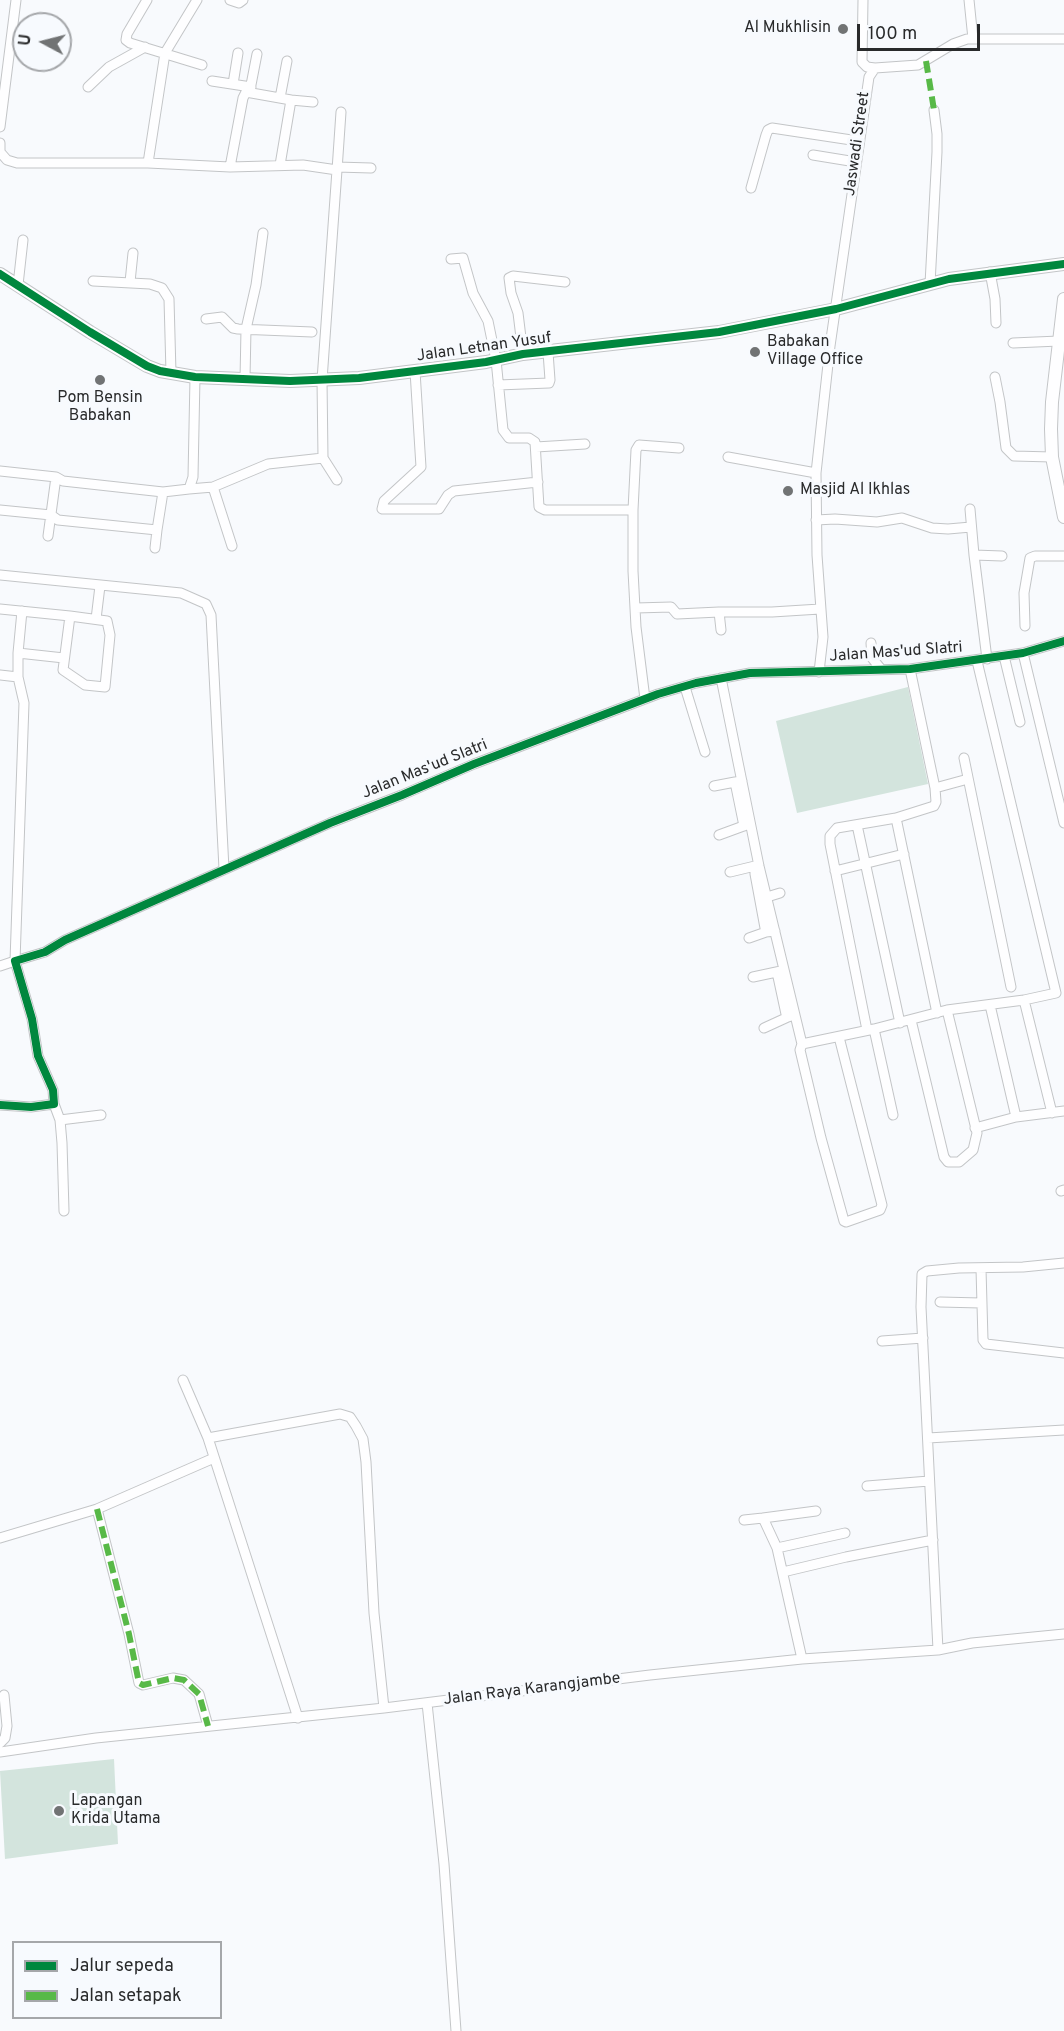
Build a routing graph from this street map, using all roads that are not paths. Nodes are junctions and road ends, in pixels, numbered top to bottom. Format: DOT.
graph roads {
  1 [pos="16,0"];
  2 [pos="147,0"];
  3 [pos="197,0"];
  4 [pos="231,0"];
  5 [pos="243,0"];
  6 [pos="863,0"];
  7 [pos="969,0"];
  8 [pos="973,39"];
  9 [pos="1064,39"];
  10 [pos="146,47"];
  11 [pos="238,52"];
  12 [pos="165,53"];
  13 [pos="256,54"];
  14 [pos="287,61"];
  15 [pos="202,65"];
  16 [pos="875,68"];
  17 [pos="212,81"];
  18 [pos="233,84"];
  19 [pos="88,87"];
  20 [pos="250,90"];
  21 [pos="280,98"];
  22 [pos="291,100"];
  23 [pos="313,102"];
  24 [pos="934,110"];
  25 [pos="341,112"];
  26 [pos="0,127"];
  27 [pos="858,141"];
  28 [pos="0,143"];
  29 [pos="813,155"];
  30 [pos="856,162"];
  31 [pos="148,164"];
  32 [pos="280,165"];
  33 [pos="230,167"];
  34 [pos="337,168"];
  35 [pos="371,168"];
  36 [pos="751,188"];
  37 [pos="263,233"];
  38 [pos="23,240"];
  39 [pos="132,254"];
  40 [pos="451,259"];
  41 [pos="1064,264"];
  42 [pos="990,272"];
  43 [pos="0,274"];
  44 [pos="93,281"];
  45 [pos="130,282"];
  46 [pos="565,282"];
  47 [pos="930,284"];
  48 [pos="18,285"];
  49 [pos="1064,300"];
  50 [pos="836,309"];
  51 [pos="206,319"];
  52 [pos="996,323"];
  53 [pos="246,329"];
  54 [pos="312,332"];
  55 [pos="1059,341"];
  56 [pos="1013,344"];
  57 [pos="548,352"];
  58 [pos="523,354"];
  59 [pos="496,360"];
  60 [pos="415,371"];
  61 [pos="171,373"];
  62 [pos="195,377"];
  63 [pos="995,377"];
  64 [pos="245,379"];
  65 [pos="322,381"];
  66 [pos="498,385"];
  67 [pos="585,444"];
  68 [pos="536,447"];
  69 [pos="679,448"];
  70 [pos="728,457"];
  71 [pos="1052,457"];
  72 [pos="323,458"];
  73 [pos="0,471"];
  74 [pos="816,473"];
  75 [pos="56,477"];
  76 [pos="337,480"];
  77 [pos="538,482"];
  78 [pos="213,487"];
  79 [pos="189,489"];
  80 [pos="163,492"];
  81 [pos="970,508"];
  82 [pos="0,510"];
  83 [pos="633,510"];
  84 [pos="51,515"];
  85 [pos="1064,517"];
  86 [pos="816,520"];
  87 [pos="971,527"];
  88 [pos="157,530"];
  89 [pos="48,536"];
  90 [pos="232,546"];
  91 [pos="155,548"];
  92 [pos="974,555"];
  93 [pos="1002,556"];
  94 [pos="1064,556"];
  95 [pos="0,575"];
  96 [pos="100,586"];
  97 [pos="636,608"];
  98 [pos="0,609"];
  99 [pos="820,609"];
  100 [pos="22,611"];
  101 [pos="718,612"];
  102 [pos="70,616"];
  103 [pos="96,619"];
  104 [pos="1025,626"];
  105 [pos="721,630"];
  106 [pos="1064,641"];
  107 [pos="871,643"];
  108 [pos="18,653"];
  109 [pos="1023,653"];
  110 [pos="1004,656"];
  111 [pos="64,658"];
  112 [pos="982,660"];
  113 [pos="881,669"];
  114 [pos="910,669"];
  115 [pos="819,672"];
  116 [pos="0,675"];
  117 [pos="720,678"];
  118 [pos="19,681"];
  119 [pos="685,687"];
  120 [pos="645,699"];
  121 [pos="1020,722"];
  122 [pos="705,752"];
  123 [pos="964,758"];
  124 [pos="968,779"];
  125 [pos="738,781"];
  126 [pos="714,786"];
  127 [pos="935,788"];
  128 [pos="896,818"];
  129 [pos="1064,823"];
  130 [pos="748,825"];
  131 [pos="857,825"];
  132 [pos="719,835"];
  133 [pos="904,854"];
  134 [pos="866,863"];
  135 [pos="757,866"];
  136 [pos="224,870"];
  137 [pos="835,871"];
  138 [pos="730,872"];
  139 [pos="780,893"];
  140 [pos="766,897"];
  141 [pos="770,932"];
  142 [pos="749,938"];
  143 [pos="15,962"];
  144 [pos="0,966"];
  145 [pos="780,971"];
  146 [pos="753,977"];
  147 [pos="1011,987"];
  148 [pos="1060,994"];
  149 [pos="1024,1000"];
  150 [pos="990,1005"];
  151 [pos="942,1012"];
  152 [pos="791,1016"];
  153 [pos="912,1020"];
  154 [pos="900,1023"];
  155 [pos="764,1028"];
  156 [pos="871,1030"];
  157 [pos="839,1037"];
  158 [pos="802,1044"];
  159 [pos="54,1104"];
  160 [pos="0,1105"];
  161 [pos="1064,1111"];
  162 [pos="1052,1113"];
  163 [pos="101,1115"];
  164 [pos="893,1115"];
  165 [pos="1016,1117"];
  166 [pos="60,1120"];
  167 [pos="975,1128"];
  168 [pos="63,1211"];
  169 [pos="1064,1263"];
  170 [pos="981,1269"];
  171 [pos="940,1302"];
  172 [pos="981,1303"];
  173 [pos="922,1338"];
  174 [pos="882,1341"];
  175 [pos="1064,1353"];
  176 [pos="183,1380"];
  177 [pos="1064,1430"];
  178 [pos="208,1438"];
  179 [pos="928,1438"];
  180 [pos="214,1458"];
  181 [pos="929,1481"];
  182 [pos="867,1486"];
  183 [pos="97,1509"];
  184 [pos="816,1510"];
  185 [pos="763,1518"];
  186 [pos="744,1520"];
  187 [pos="844,1533"];
  188 [pos="0,1538"];
  189 [pos="933,1540"];
  190 [pos="777,1548"];
  191 [pos="783,1572"];
  192 [pos="1064,1634"];
  193 [pos="938,1650"];
  194 [pos="802,1659"];
  195 [pos="4,1695"];
  196 [pos="427,1703"];
  197 [pos="384,1708"];
  198 [pos="298,1718"];
  199 [pos="208,1726"];
  200 [pos="0,1745"];
  201 [pos="0,1752"];
  202 [pos="456,2031"];
  1 -- 26 [label="street"];
  2 -- 10 [label="street"];
  3 -- 12 [label="street"];
  4 -- 5 [label="street"];
  6 -- 16 [label="street"];
  7 -- 8 [label="street"];
  8 -- 9 [label="street, Jaswadi Street"];
  8 -- 16 [label="street, Jaswadi Street"];
  10 -- 12 [label="street"];
  10 -- 19 [label="street"];
  11 -- 18 [label="street"];
  12 -- 15 [label="street"];
  12 -- 31 [label="street"];
  13 -- 20 [label="street"];
  14 -- 21 [label="street"];
  16 -- 27 [label="street, Jaswadi Street"];
  17 -- 18 [label="street"];
  18 -- 20 [label="street"];
  20 -- 21 [label="street"];
  20 -- 33 [label="street"];
  21 -- 22 [label="street"];
  22 -- 23 [label="street"];
  22 -- 32 [label="street"];
  24 -- 47 [label="street"];
  25 -- 34 [label="street"];
  27 -- 30 [label="street, Jaswadi Street"];
  27 -- 36 [label="street"];
  28 -- 31 [label="street"];
  29 -- 30 [label="street"];
  30 -- 50 [label="street, Jaswadi Street"];
  31 -- 33 [label="street"];
  32 -- 33 [label="street"];
  32 -- 34 [label="street"];
  34 -- 35 [label="street"];
  34 -- 65 [label="street"];
  37 -- 53 [label="street"];
  38 -- 48 [label="street"];
  39 -- 45 [label="street"];
  40 -- 59 [label="street"];
  41 -- 42 [label="street, Jalan Letnan Yusuf"];
  42 -- 47 [label="street, Jalan Letnan Yusuf"];
  42 -- 52 [label="street"];
  43 -- 48 [label="street, Jalan Letnan Yusuf"];
  44 -- 45 [label="street"];
  45 -- 61 [label="street"];
  46 -- 58 [label="street"];
  47 -- 50 [label="street, Jalan Letnan Yusuf"];
  48 -- 61 [label="street, Jalan Letnan Yusuf"];
  49 -- 55 [label="street"];
  50 -- 57 [label="street, Jalan Letnan Yusuf"];
  50 -- 74 [label="street, Jaswadi Street"];
  51 -- 53 [label="street"];
  53 -- 54 [label="street"];
  53 -- 64 [label="street"];
  55 -- 56 [label="street"];
  55 -- 71 [label="street"];
  57 -- 58 [label="street, Jalan Letnan Yusuf"];
  57 -- 66 [label="street"];
  58 -- 59 [label="street, Jalan Letnan Yusuf"];
  59 -- 60 [label="street, Jalan Letnan Yusuf"];
  59 -- 66 [label="street"];
  60 -- 65 [label="street, Jalan Letnan Yusuf"];
  60 -- 77 [label="street"];
  61 -- 62 [label="street, Jalan Letnan Yusuf"];
  62 -- 64 [label="street, Jalan Letnan Yusuf"];
  62 -- 79 [label="street"];
  63 -- 71 [label="street"];
  64 -- 65 [label="street, Jalan Letnan Yusuf"];
  65 -- 72 [label="street"];
  66 -- 68 [label="street"];
  67 -- 68 [label="street"];
  68 -- 77 [label="street"];
  69 -- 83 [label="street"];
  70 -- 74 [label="street"];
  71 -- 85 [label="street"];
  72 -- 76 [label="street"];
  72 -- 78 [label="street"];
  73 -- 75 [label="street"];
  74 -- 86 [label="street, Jaswadi Street"];
  75 -- 80 [label="street"];
  75 -- 84 [label="street"];
  77 -- 83 [label="street"];
  78 -- 79 [label="street"];
  78 -- 90 [label="street"];
  79 -- 80 [label="street"];
  80 -- 88 [label="street"];
  81 -- 87 [label="street"];
  82 -- 84 [label="street"];
  83 -- 97 [label="street"];
  84 -- 88 [label="street"];
  84 -- 89 [label="street"];
  86 -- 87 [label="street"];
  86 -- 99 [label="street, Jaswadi Street"];
  87 -- 92 [label="street"];
  88 -- 91 [label="street"];
  92 -- 93 [label="street"];
  92 -- 112 [label="street"];
  94 -- 104 [label="street"];
  95 -- 96 [label="street"];
  96 -- 103 [label="street"];
  96 -- 136 [label="street"];
  97 -- 101 [label="street"];
  97 -- 120 [label="street"];
  98 -- 100 [label="street"];
  99 -- 101 [label="street"];
  99 -- 115 [label="street, Jaswadi Street"];
  100 -- 102 [label="street"];
  100 -- 108 [label="street"];
  101 -- 105 [label="street"];
  102 -- 103 [label="street"];
  102 -- 111 [label="street"];
  103 -- 111 [label="street"];
  106 -- 109 [label="street, Jalan Mas'ud Slatri"];
  107 -- 113 [label="street"];
  108 -- 111 [label="street"];
  108 -- 118 [label="street"];
  109 -- 110 [label="street, Jalan Mas'ud Slatri"];
  109 -- 129 [label="street"];
  110 -- 112 [label="street, Jalan Mas'ud Slatri"];
  110 -- 121 [label="street"];
  112 -- 114 [label="street, Jalan Mas'ud Slatri"];
  112 -- 148 [label="street"];
  113 -- 114 [label="street, Jalan Mas'ud Slatri"];
  113 -- 115 [label="street, Jalan Mas'ud Slatri"];
  114 -- 127 [label="street"];
  115 -- 117 [label="street, Jalan Mas'ud Slatri"];
  116 -- 118 [label="street"];
  117 -- 119 [label="street, Jalan Mas'ud Slatri"];
  117 -- 125 [label="street"];
  118 -- 143 [label="street"];
  119 -- 120 [label="street, Jalan Mas'ud Slatri"];
  119 -- 122 [label="street"];
  120 -- 136 [label="street, Jalan Mas'ud Slatri"];
  123 -- 124 [label="street"];
  124 -- 127 [label="street"];
  124 -- 147 [label="street"];
  125 -- 126 [label="street"];
  125 -- 130 [label="street"];
  127 -- 128 [label="street"];
  128 -- 131 [label="street"];
  128 -- 133 [label="street"];
  130 -- 132 [label="street"];
  130 -- 135 [label="street"];
  131 -- 134 [label="street"];
  131 -- 137 [label="street"];
  133 -- 134 [label="street"];
  133 -- 151 [label="street"];
  134 -- 137 [label="street"];
  134 -- 154 [label="street"];
  135 -- 138 [label="street"];
  135 -- 140 [label="street"];
  135 -- 141 [label="street"];
  136 -- 143 [label="street, Jalan Mas'ud Slatri"];
  137 -- 156 [label="street"];
  139 -- 140 [label="street"];
  140 -- 141 [label="street"];
  141 -- 142 [label="street"];
  141 -- 145 [label="street"];
  143 -- 144 [label="street, Jalan Mas'ud Slatri"];
  143 -- 159 [label="street"];
  145 -- 146 [label="street"];
  145 -- 152 [label="street"];
  148 -- 149 [label="street"];
  149 -- 150 [label="street"];
  149 -- 162 [label="street"];
  150 -- 151 [label="street"];
  150 -- 165 [label="street"];
  151 -- 153 [label="street"];
  151 -- 167 [label="street"];
  152 -- 155 [label="street"];
  152 -- 158 [label="street"];
  153 -- 154 [label="street"];
  153 -- 167 [label="street"];
  154 -- 156 [label="street"];
  156 -- 157 [label="street"];
  156 -- 164 [label="street"];
  157 -- 158 [label="street"];
  157 -- 158 [label="street"];
  159 -- 160 [label="street"];
  159 -- 166 [label="street"];
  161 -- 162 [label="street"];
  162 -- 165 [label="street"];
  163 -- 166 [label="street"];
  165 -- 167 [label="street"];
  166 -- 168 [label="street"];
  169 -- 170 [label="street"];
  170 -- 172 [label="street"];
  170 -- 173 [label="street"];
  171 -- 172 [label="street"];
  172 -- 175 [label="street"];
  173 -- 174 [label="street"];
  173 -- 179 [label="street"];
  176 -- 178 [label="street"];
  177 -- 179 [label="street"];
  178 -- 180 [label="street"];
  178 -- 197 [label="street"];
  179 -- 181 [label="street"];
  180 -- 183 [label="street"];
  180 -- 198 [label="street"];
  181 -- 182 [label="street"];
  181 -- 189 [label="street"];
  183 -- 188 [label="street"];
  183 -- 199 [label="street"];
  184 -- 185 [label="street"];
  185 -- 186 [label="street"];
  185 -- 190 [label="street"];
  187 -- 190 [label="street"];
  189 -- 191 [label="street"];
  189 -- 193 [label="street"];
  190 -- 191 [label="street"];
  191 -- 194 [label="street"];
  192 -- 193 [label="street, Jalan Raya Karangjambe"];
  193 -- 194 [label="street, Jalan Raya Karangjambe"];
  194 -- 196 [label="street, Jalan Raya Karangjambe"];
  195 -- 200 [label="street"];
  196 -- 197 [label="street, Jalan Raya Karangjambe"];
  196 -- 202 [label="street"];
  197 -- 198 [label="street, Jalan Raya Karangjambe"];
  198 -- 199 [label="street, Jalan Raya Karangjambe"];
  199 -- 201 [label="street, Jalan Raya Karangjambe"];
  200 -- 201 [label="street"];
}
